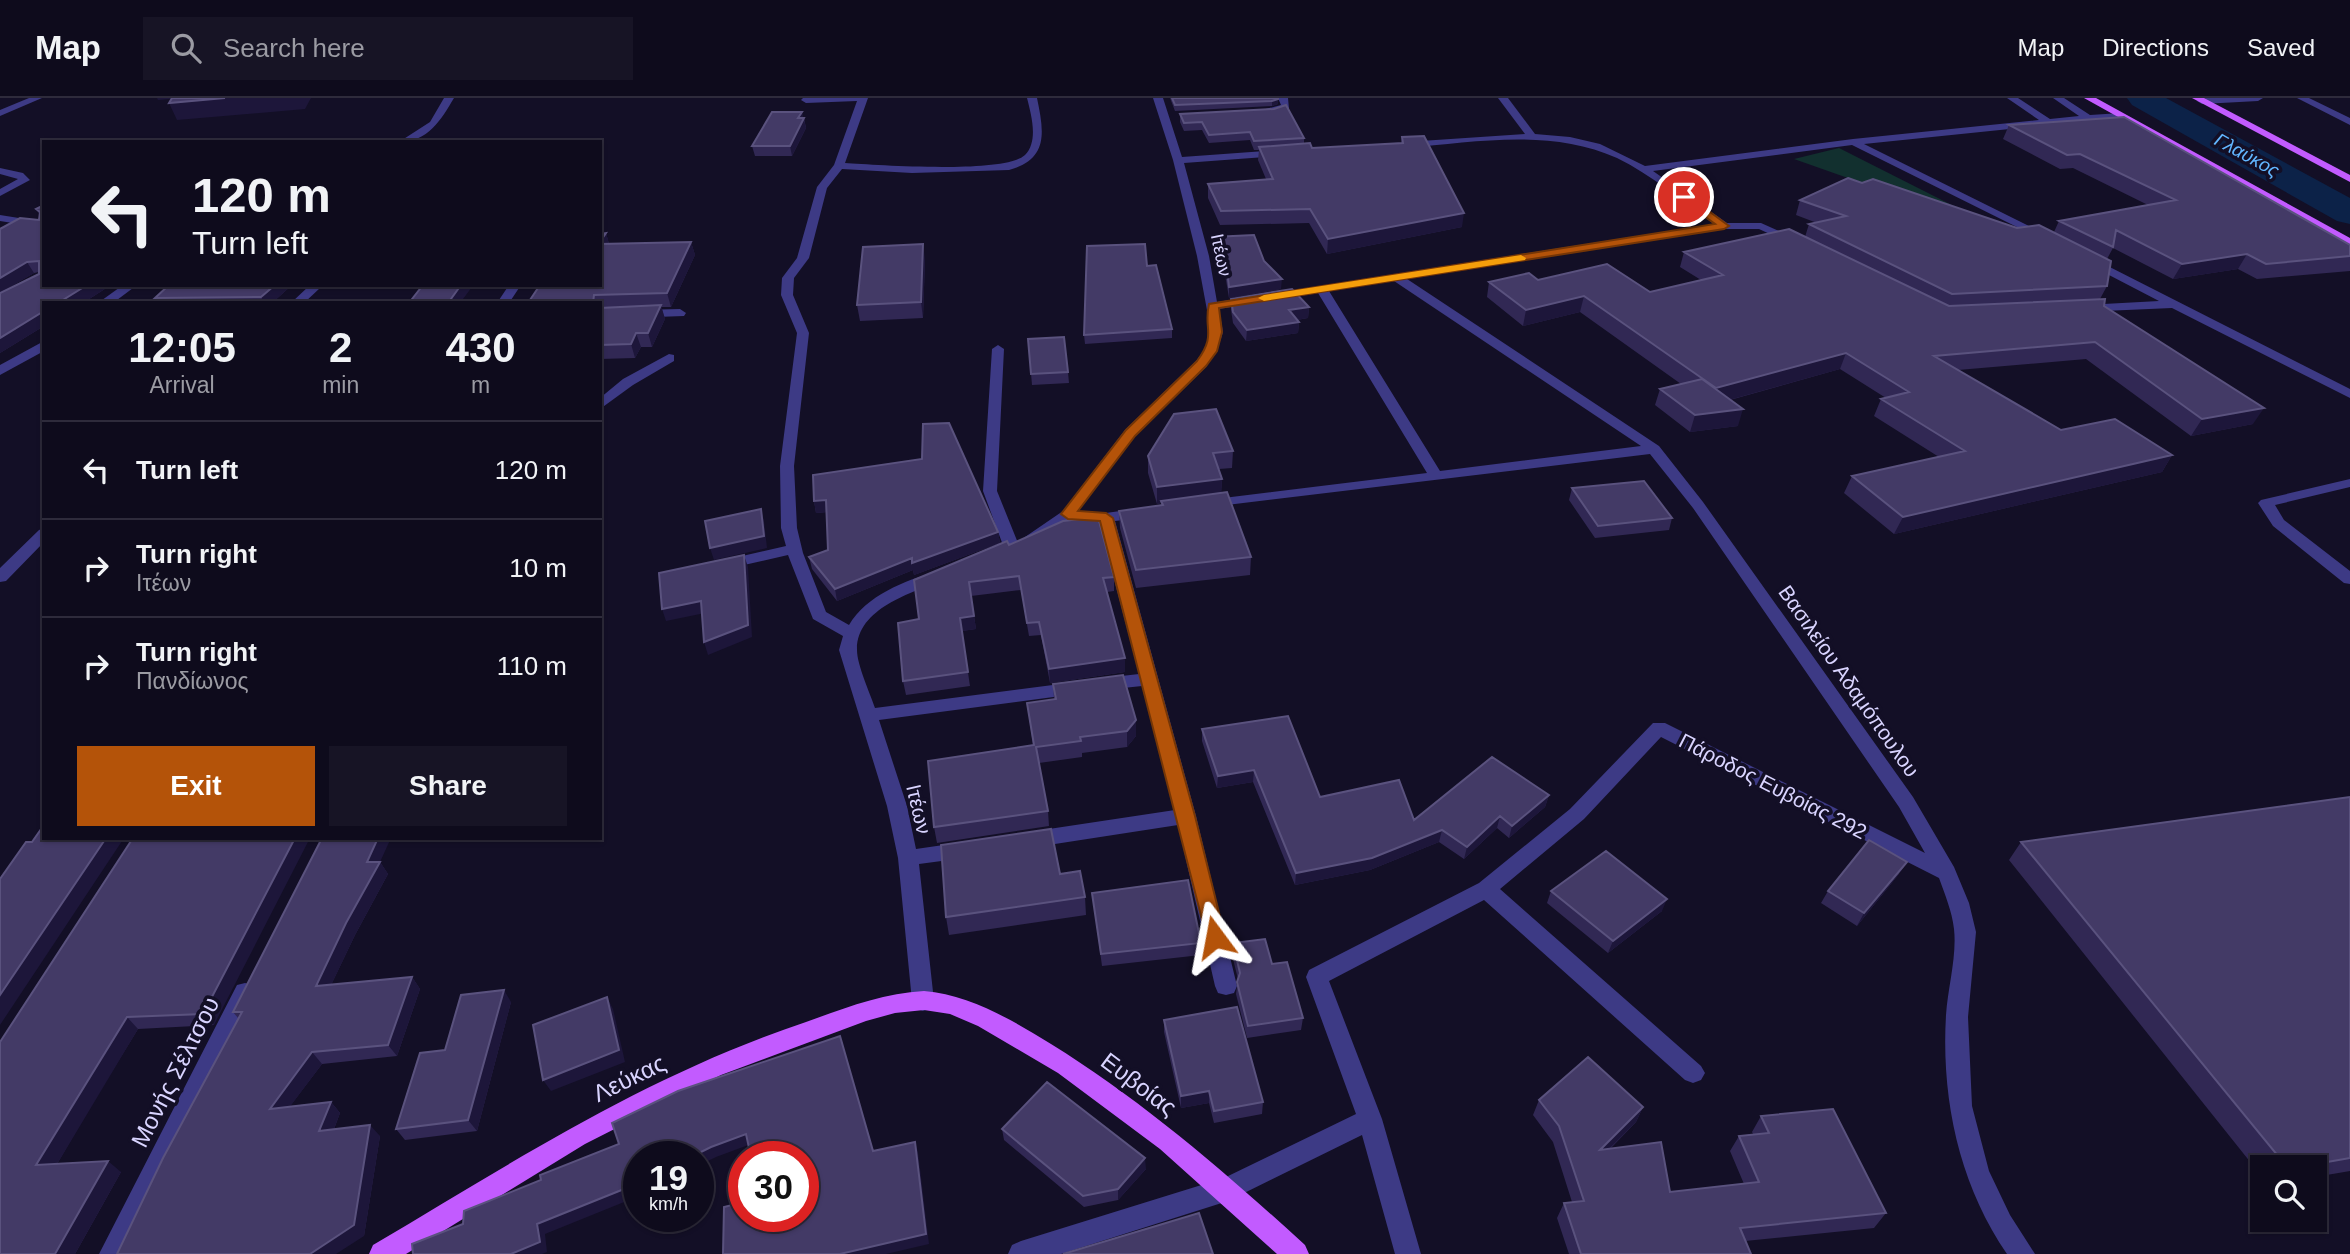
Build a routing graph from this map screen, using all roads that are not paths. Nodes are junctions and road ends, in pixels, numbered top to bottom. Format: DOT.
graph roads {
  1 [pos="37,98"];
  2 [pos="449,98"];
  3 [pos="863,98"];
  4 [pos="1032,98"];
  5 [pos="1158,98"];
  6 [pos="1283,98"];
  7 [pos="1503,98"];
  8 [pos="2012,98"];
  9 [pos="2058,98"];
  10 [pos="2089,98"];
  11 [pos="2258,98"];
  12 [pos="2302,98"];
  13 [pos="2199,99"];
  14 [pos="806,100"];
  15 [pos="0,113"];
  16 [pos="1259,113"];
  17 [pos="2118,115"];
  18 [pos="2087,117"];
  19 [pos="2047,121"];
  20 [pos="2350,122"];
  21 [pos="1532,136"];
  22 [pos="407,140"];
  23 [pos="1853,142"];
  24 [pos="1396,145"];
  25 [pos="1290,153"];
  26 [pos="1178,160"];
  27 [pos="839,166"];
  28 [pos="1643,169"];
  29 [pos="0,171"];
  30 [pos="2350,179"];
  31 [pos="0,193"];
  32 [pos="0,218"];
  33 [pos="42,225"];
  34 [pos="1724,226"];
  35 [pos="2052,242"];
  36 [pos="2350,243"];
  37 [pos="1811,250"];
  38 [pos="2077,254"];
  39 [pos="1396,277"];
  40 [pos="128,287"];
  41 [pos="314,288"];
  42 [pos="1321,289"];
  43 [pos="107,301"];
  44 [pos="299,301"];
  45 [pos="2176,304"];
  46 [pos="1213,306"];
  47 [pos="2066,310"];
  48 [pos="680,313"];
  49 [pos="602,315"];
  50 [pos="42,346"];
  51 [pos="998,349"];
  52 [pos="669,358"];
  53 [pos="0,372"];
  54 [pos="2350,394"];
  55 [pos="602,403"];
  56 [pos="1654,449"];
  57 [pos="1436,476"];
  58 [pos="2350,483"];
  59 [pos="1188,507"];
  60 [pos="1161,511"];
  61 [pos="1068,514"];
  62 [pos="1106,518"];
  63 [pos="42,535"];
  64 [pos="1012,548"];
  65 [pos="794,549"];
  66 [pos="992,556"];
  67 [pos="712,568"];
  68 [pos="956,570"];
  69 [pos="0,577"];
  70 [pos="2350,579"];
  71 [pos="852,634"];
  72 [pos="1148,679"];
  73 [pos="868,716"];
  74 [pos="1186,816"];
  75 [pos="1014,842"];
  76 [pos="988,846"];
  77 [pos="908,858"];
  78 [pos="1947,873"];
  79 [pos="1486,890"];
  80 [pos="255,973"];
  81 [pos="1227,985"];
  82 [pos="923,1001"];
  83 [pos="1693,1073"];
  84 [pos="1370,1119"];
  85 [pos="1228,1189"];
  86 [pos="387,1253"];
  87 [pos="112,1254"];
  88 [pos="1021,1254"];
  89 [pos="1296,1254"];
  90 [pos="1408,1254"];
  91 [pos="2022,1254"];
  1 -- 15 [label="street"];
  2 -- 22 [label="street"];
  3 -- 14 [label="street"];
  3 -- 27 [label="street"];
  4 -- 27 [label="street"];
  5 -- 26 [label="street, Ιτέων"];
  6 -- 16 [label="street"];
  7 -- 21 [label="street"];
  8 -- 19 [label="street"];
  9 -- 18 [label="street"];
  10 -- 17 [label="main road"];
  11 -- 13 [label="street"];
  12 -- 20 [label="street"];
  13 -- 30 [label="main road"];
  17 -- 18 [label="street"];
  17 -- 36 [label="main road"];
  18 -- 19 [label="street"];
  19 -- 23 [label="street"];
  21 -- 24 [label="street"];
  21 -- 28 [label="street"];
  23 -- 28 [label="street"];
  23 -- 35 [label="street"];
  25 -- 26 [label="street"];
  26 -- 46 [label="street, Ιτέων"];
  27 -- 65 [label="street"];
  28 -- 34 [label="street"];
  29 -- 31 [label="street"];
  32 -- 33 [label="street"];
  34 -- 37 [label="street"];
  34 -- 39 [label="street"];
  38 -- 45 [label="street"];
  39 -- 42 [label="street"];
  39 -- 56 [label="street, Βασιλείου Αδαμόπουλου"];
  40 -- 43 [label="street"];
  41 -- 44 [label="street"];
  42 -- 46 [label="street"];
  42 -- 57 [label="street"];
  45 -- 47 [label="street"];
  45 -- 54 [label="street"];
  46 -- 61 [label="street, Ιτέων"];
  48 -- 49 [label="street"];
  50 -- 53 [label="street"];
  51 -- 64 [label="street"];
  52 -- 55 [label="street"];
  56 -- 57 [label="street"];
  56 -- 78 [label="street, Βασιλείου Αδαμόπουλου"];
  57 -- 59 [label="street"];
  58 -- 70 [label="street"];
  60 -- 62 [label="street"];
  61 -- 62 [label="street"];
  61 -- 64 [label="street, Ιτέων"];
  62 -- 72 [label="street"];
  63 -- 69 [label="street"];
  64 -- 66 [label="street, Ιτέων"];
  65 -- 67 [label="street"];
  65 -- 71 [label="street"];
  68 -- 71 [label="street"];
  71 -- 73 [label="street, Ιτέων"];
  72 -- 73 [label="street"];
  72 -- 74 [label="street"];
  73 -- 77 [label="street, Ιτέων"];
  74 -- 75 [label="street"];
  74 -- 81 [label="street"];
  76 -- 77 [label="street"];
  77 -- 82 [label="street, Ιτέων"];
  78 -- 79 [label="street, Πάροδος Ευβοίας 292"];
  78 -- 91 [label="street, Βασιλείου Αδαμόπουλου"];
  79 -- 83 [label="street"];
  79 -- 84 [label="street, Πάροδος Ευβοίας 292"];
  80 -- 87 [label="street, Μονής Σέλτσου"];
  82 -- 85 [label="main road, Ευβοίας"];
  82 -- 86 [label="main road, Λεύκας"];
  84 -- 85 [label="street"];
  84 -- 90 [label="street"];
  85 -- 88 [label="street"];
  85 -- 89 [label="main road, Ευβοίας"];
}
